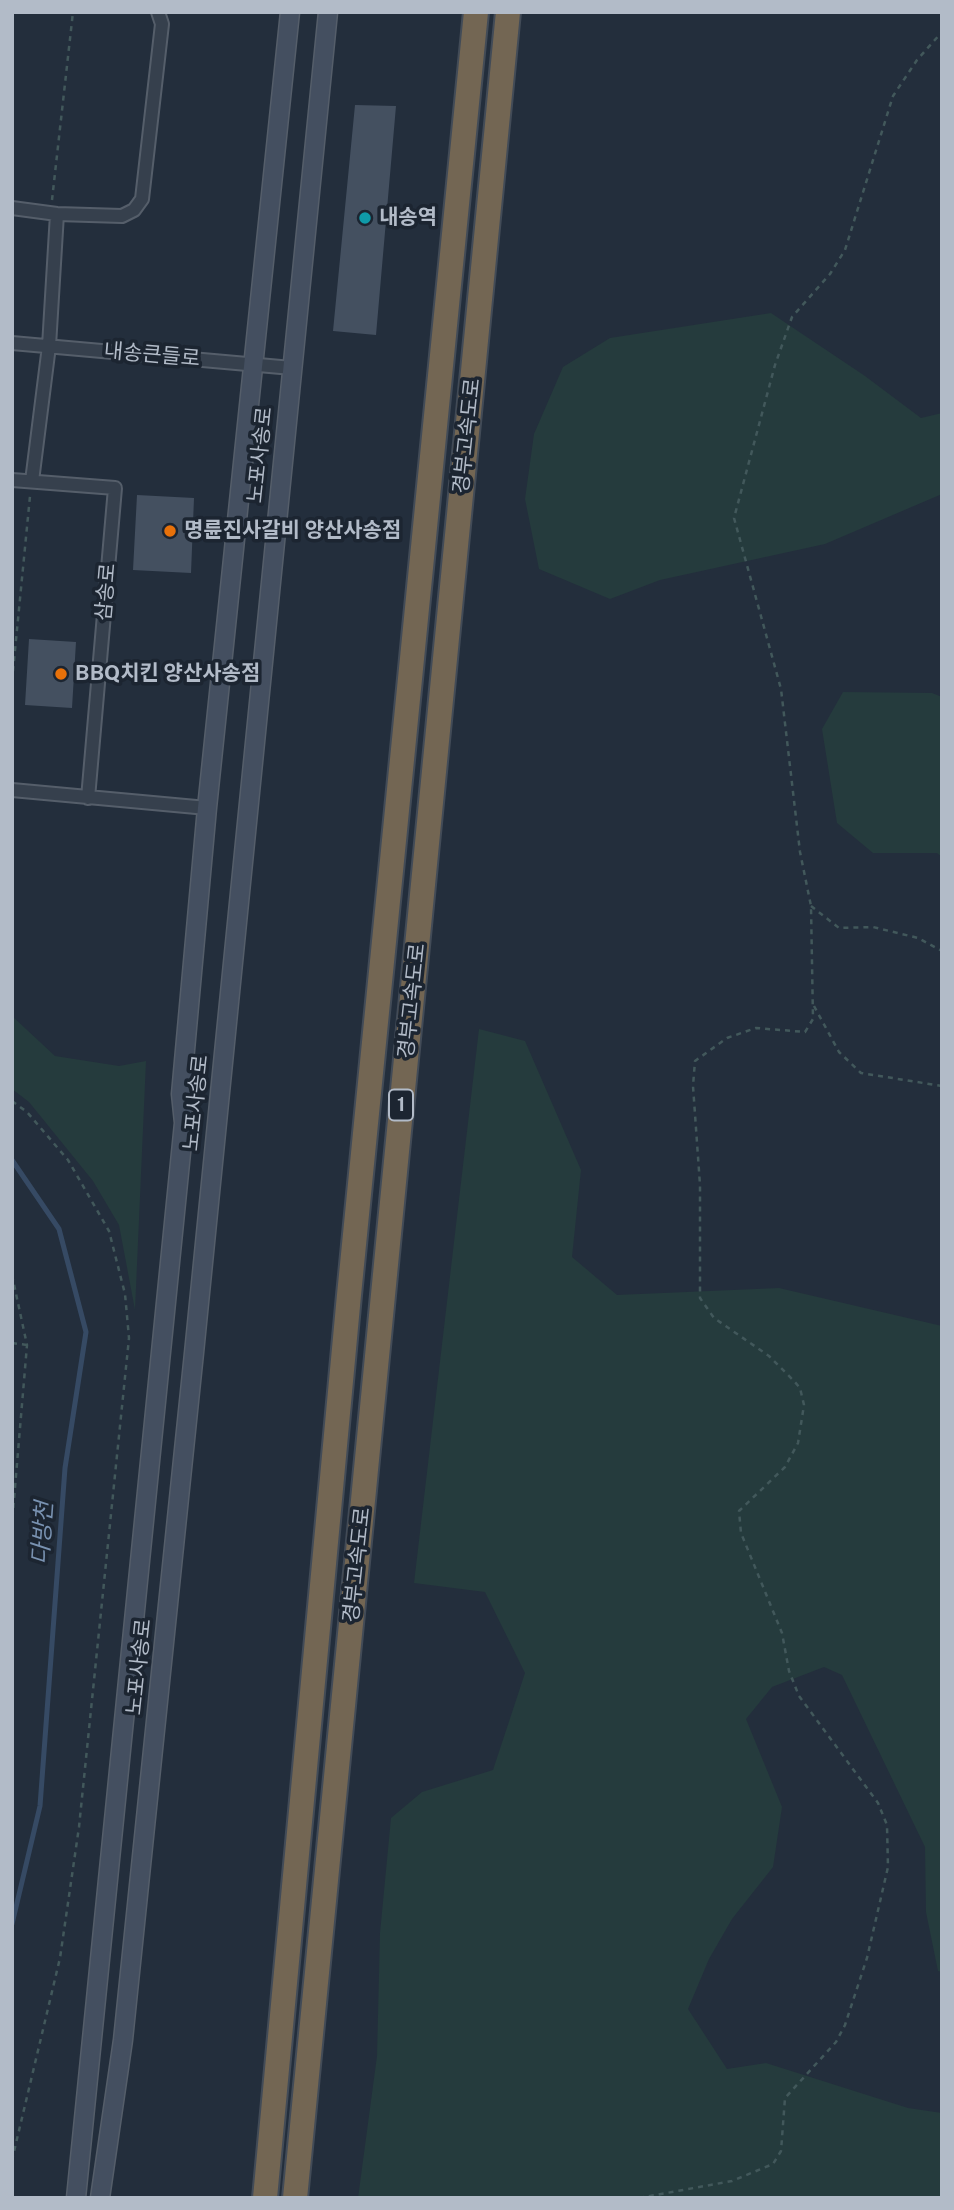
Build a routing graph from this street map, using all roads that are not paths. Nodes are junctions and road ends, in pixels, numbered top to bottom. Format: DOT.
graph roads {
  1 [pos="158,12"];
  2 [pos="290,12"];
  3 [pos="328,12"];
  4 [pos="476,12"];
  5 [pos="508,12"];
  6 [pos="12,208"];
  7 [pos="54,214"];
  8 [pos="12,343"];
  9 [pos="49,346"];
  10 [pos="255,364"];
  11 [pos="292,368"];
  12 [pos="12,480"];
  13 [pos="32,481"];
  14 [pos="12,790"];
  15 [pos="88,798"];
  16 [pos="207,808"];
  17 [pos="272,2130"];
  18 [pos="76,2198"];
  19 [pos="100,2198"];
  20 [pos="259,2198"];
  21 [pos="265,2198"];
  22 [pos="295,2198"];
  1 -- 7 [label="street"];
  2 -- 10 [label="main road, 노포사송로"];
  3 -- 11 [label="main road, 노포사송로"];
  4 -- 17 [label="highway, 경부고속도로 / 1"];
  5 -- 22 [label="highway, 경부고속도로 / 1"];
  6 -- 7 [label="street"];
  7 -- 9 [label="street"];
  8 -- 9 [label="street, 내송큰들로"];
  9 -- 10 [label="street, 내송큰들로"];
  9 -- 13 [label="street"];
  10 -- 11 [label="street, 내송큰들로"];
  10 -- 16 [label="main road, 노포사송로"];
  11 -- 19 [label="main road, 노포사송로"];
  12 -- 13 [label="street, 삼송로"];
  13 -- 15 [label="street, 삼송로"];
  14 -- 15 [label="street"];
  15 -- 16 [label="street"];
  16 -- 18 [label="main road, 노포사송로"];
  17 -- 20 [label="highway"];
  17 -- 21 [label="highway, 경부고속도로 / 1"];
}
